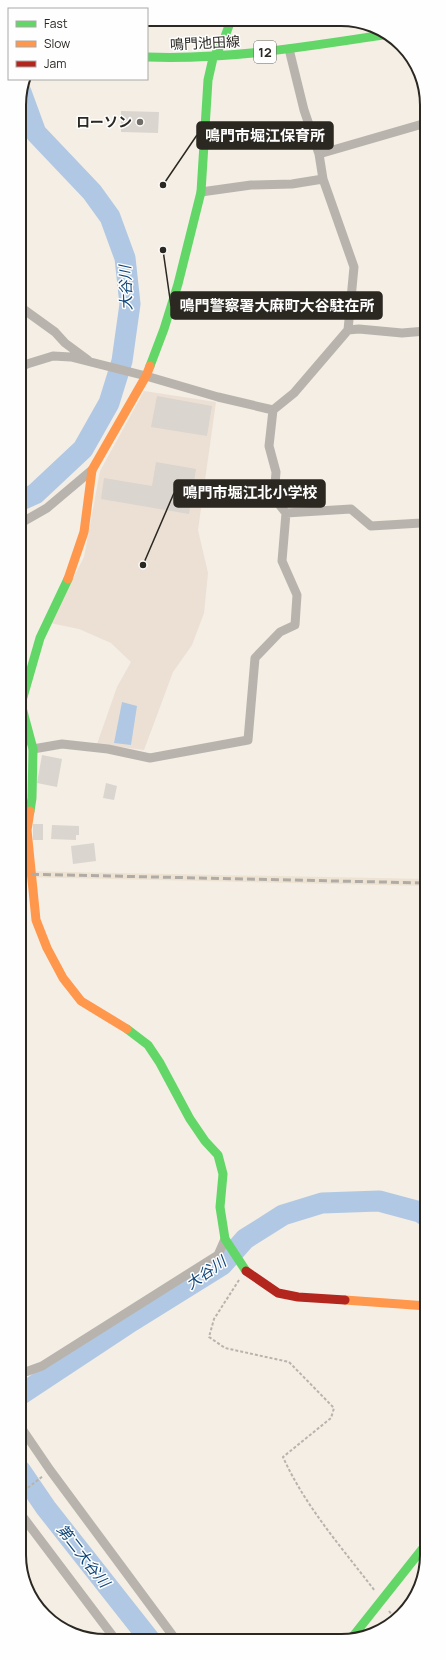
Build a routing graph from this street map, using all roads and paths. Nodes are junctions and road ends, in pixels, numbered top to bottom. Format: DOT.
graph roads {
  1 [pos="229,26"];
  2 [pos="378,36"];
  3 [pos="289,49"];
  4 [pos="148,57"];
  5 [pos="213,58"];
  6 [pos="420,125"];
  7 [pos="320,154"];
  8 [pos="323,179"];
  9 [pos="200,192"];
  10 [pos="26,311"];
  11 [pos="348,330"];
  12 [pos="420,331"];
  13 [pos="26,364"];
  14 [pos="95,364"];
  15 [pos="142,375"];
  16 [pos="273,410"];
  17 [pos="92,470"];
  18 [pos="286,513"];
  19 [pos="26,520"];
  20 [pos="420,523"];
  21 [pos="26,687"];
  22 [pos="26,723"];
  23 [pos="33,749"];
  24 [pos="26,818"];
  25 [pos="26,849"];
  26 [pos="228,1243"];
  27 [pos="246,1271"];
  28 [pos="420,1306"];
  29 [pos="26,1372"];
  30 [pos="26,1435"];
  31 [pos="43,1476"];
  32 [pos="26,1489"];
  33 [pos="26,1521"];
  34 [pos="420,1552"];
  35 [pos="381,1600"];
  36 [pos="356,1632"];
  37 [pos="111,1634"];
  38 [pos="172,1634"];
  1 -- 5 [label="street"];
  2 -- 3 [label="street, 鳴門池田線 / 12"];
  3 -- 5 [label="street, 鳴門池田線 / 12"];
  3 -- 7 [label="street"];
  4 -- 5 [label="street, 鳴門池田線 / 12"];
  5 -- 9 [label="street"];
  6 -- 7 [label="street"];
  7 -- 8 [label="street"];
  8 -- 9 [label="street"];
  8 -- 11 [label="street"];
  9 -- 15 [label="street"];
  10 -- 14 [label="street"];
  11 -- 12 [label="street"];
  11 -- 16 [label="street"];
  13 -- 14 [label="street"];
  14 -- 15 [label="street"];
  15 -- 16 [label="street"];
  15 -- 17 [label="street"];
  16 -- 18 [label="street"];
  17 -- 19 [label="street"];
  17 -- 21 [label="street"];
  18 -- 20 [label="street"];
  18 -- 23 [label="street"];
  22 -- 23 [label="street"];
  23 -- 24 [label="street"];
  25 -- 26 [label="street"];
  26 -- 27 [label="street"];
  26 -- 29 [label="street"];
  27 -- 28 [label="street"];
  27 -- 35 [label="path"];
  30 -- 38 [label="street"];
  31 -- 32 [label="path"];
  33 -- 37 [label="street"];
  34 -- 35 [label="street"];
  35 -- 36 [label="street"];
}
